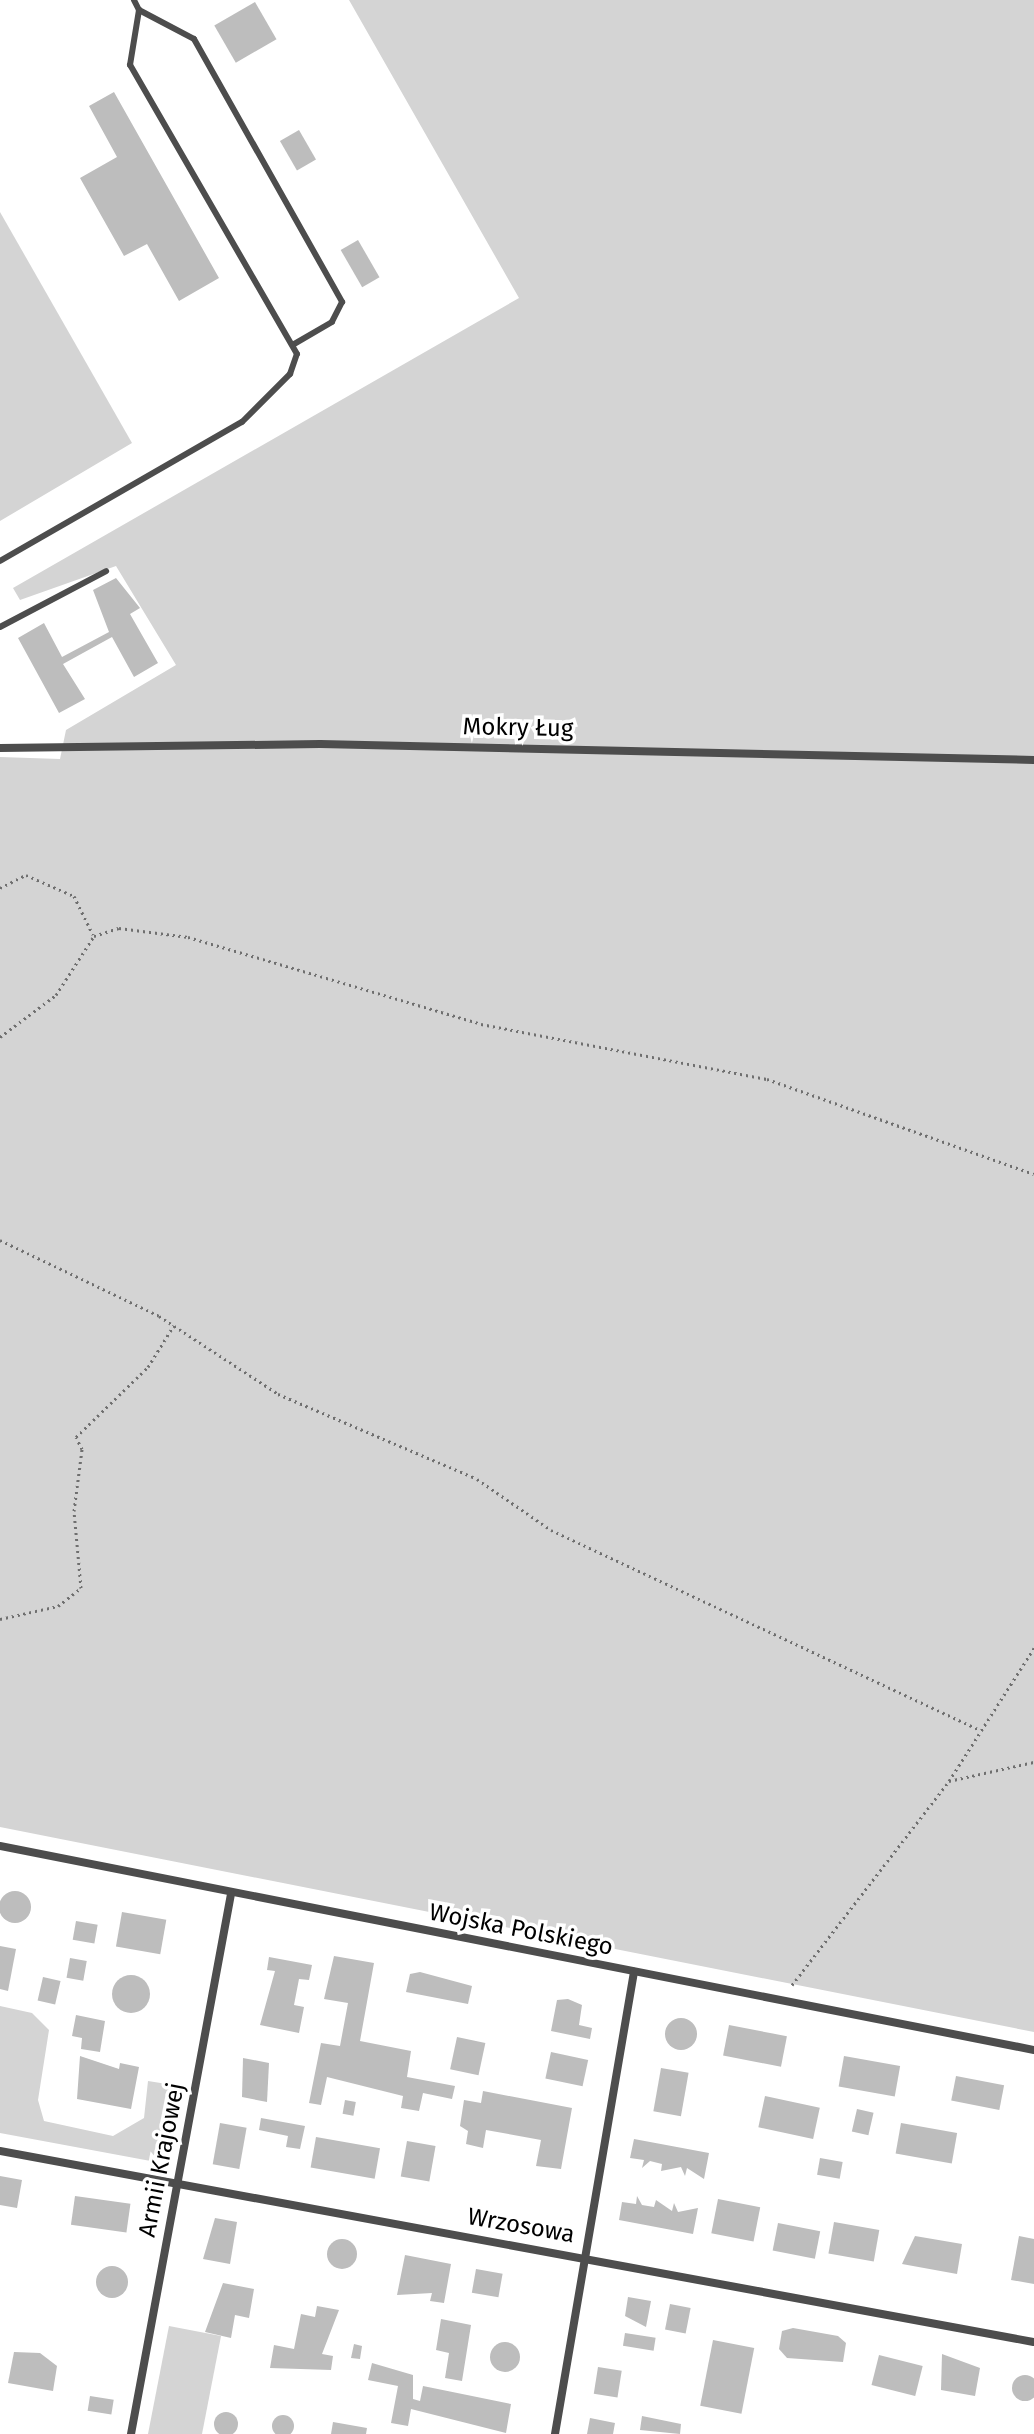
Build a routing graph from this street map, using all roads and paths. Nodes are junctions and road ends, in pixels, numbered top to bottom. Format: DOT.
graph roads {
  1 [pos="134,0"];
  2 [pos="139,10"];
  3 [pos="294,344"];
  4 [pos="0,561"];
  5 [pos="106,571"];
  6 [pos="0,627"];
  7 [pos="0,748"];
  8 [pos="1034,760"];
  9 [pos="0,888"];
  10 [pos="94,936"];
  11 [pos="0,1037"];
  12 [pos="1034,1174"];
  13 [pos="0,1240"];
  14 [pos="174,1325"];
  15 [pos="0,1619"];
  16 [pos="1034,1648"];
  17 [pos="980,1730"];
  18 [pos="1034,1762"];
  19 [pos="949,1781"];
  20 [pos="0,1846"];
  21 [pos="231,1894"];
  22 [pos="634,1972"];
  23 [pos="792,1985"];
  24 [pos="1034,2050"];
  25 [pos="0,2151"];
  26 [pos="178,2185"];
  27 [pos="585,2258"];
  28 [pos="1034,2342"];
  29 [pos="131,2434"];
  30 [pos="555,2434"];
  1 -- 2 [label="lane"];
  2 -- 3 [label="lane"];
  2 -- 3 [label="lane"];
  3 -- 4 [label="lane"];
  5 -- 6 [label="lane"];
  7 -- 8 [label="street, Mokry Ług"];
  9 -- 10 [label="path"];
  10 -- 11 [label="path"];
  10 -- 12 [label="path"];
  13 -- 14 [label="path"];
  14 -- 15 [label="path"];
  14 -- 17 [label="path"];
  16 -- 17 [label="path"];
  17 -- 19 [label="path"];
  18 -- 19 [label="path"];
  19 -- 23 [label="path"];
  20 -- 21 [label="street, Wojska Polskiego"];
  21 -- 22 [label="street, Wojska Polskiego"];
  21 -- 26 [label="street, Armii Krajowej"];
  22 -- 24 [label="street, Wojska Polskiego"];
  22 -- 27 [label="street"];
  25 -- 26 [label="street, Wrzosowa"];
  26 -- 27 [label="street, Wrzosowa"];
  26 -- 29 [label="street, Armii Krajowej"];
  27 -- 28 [label="street, Wrzosowa"];
  27 -- 30 [label="street"];
}
